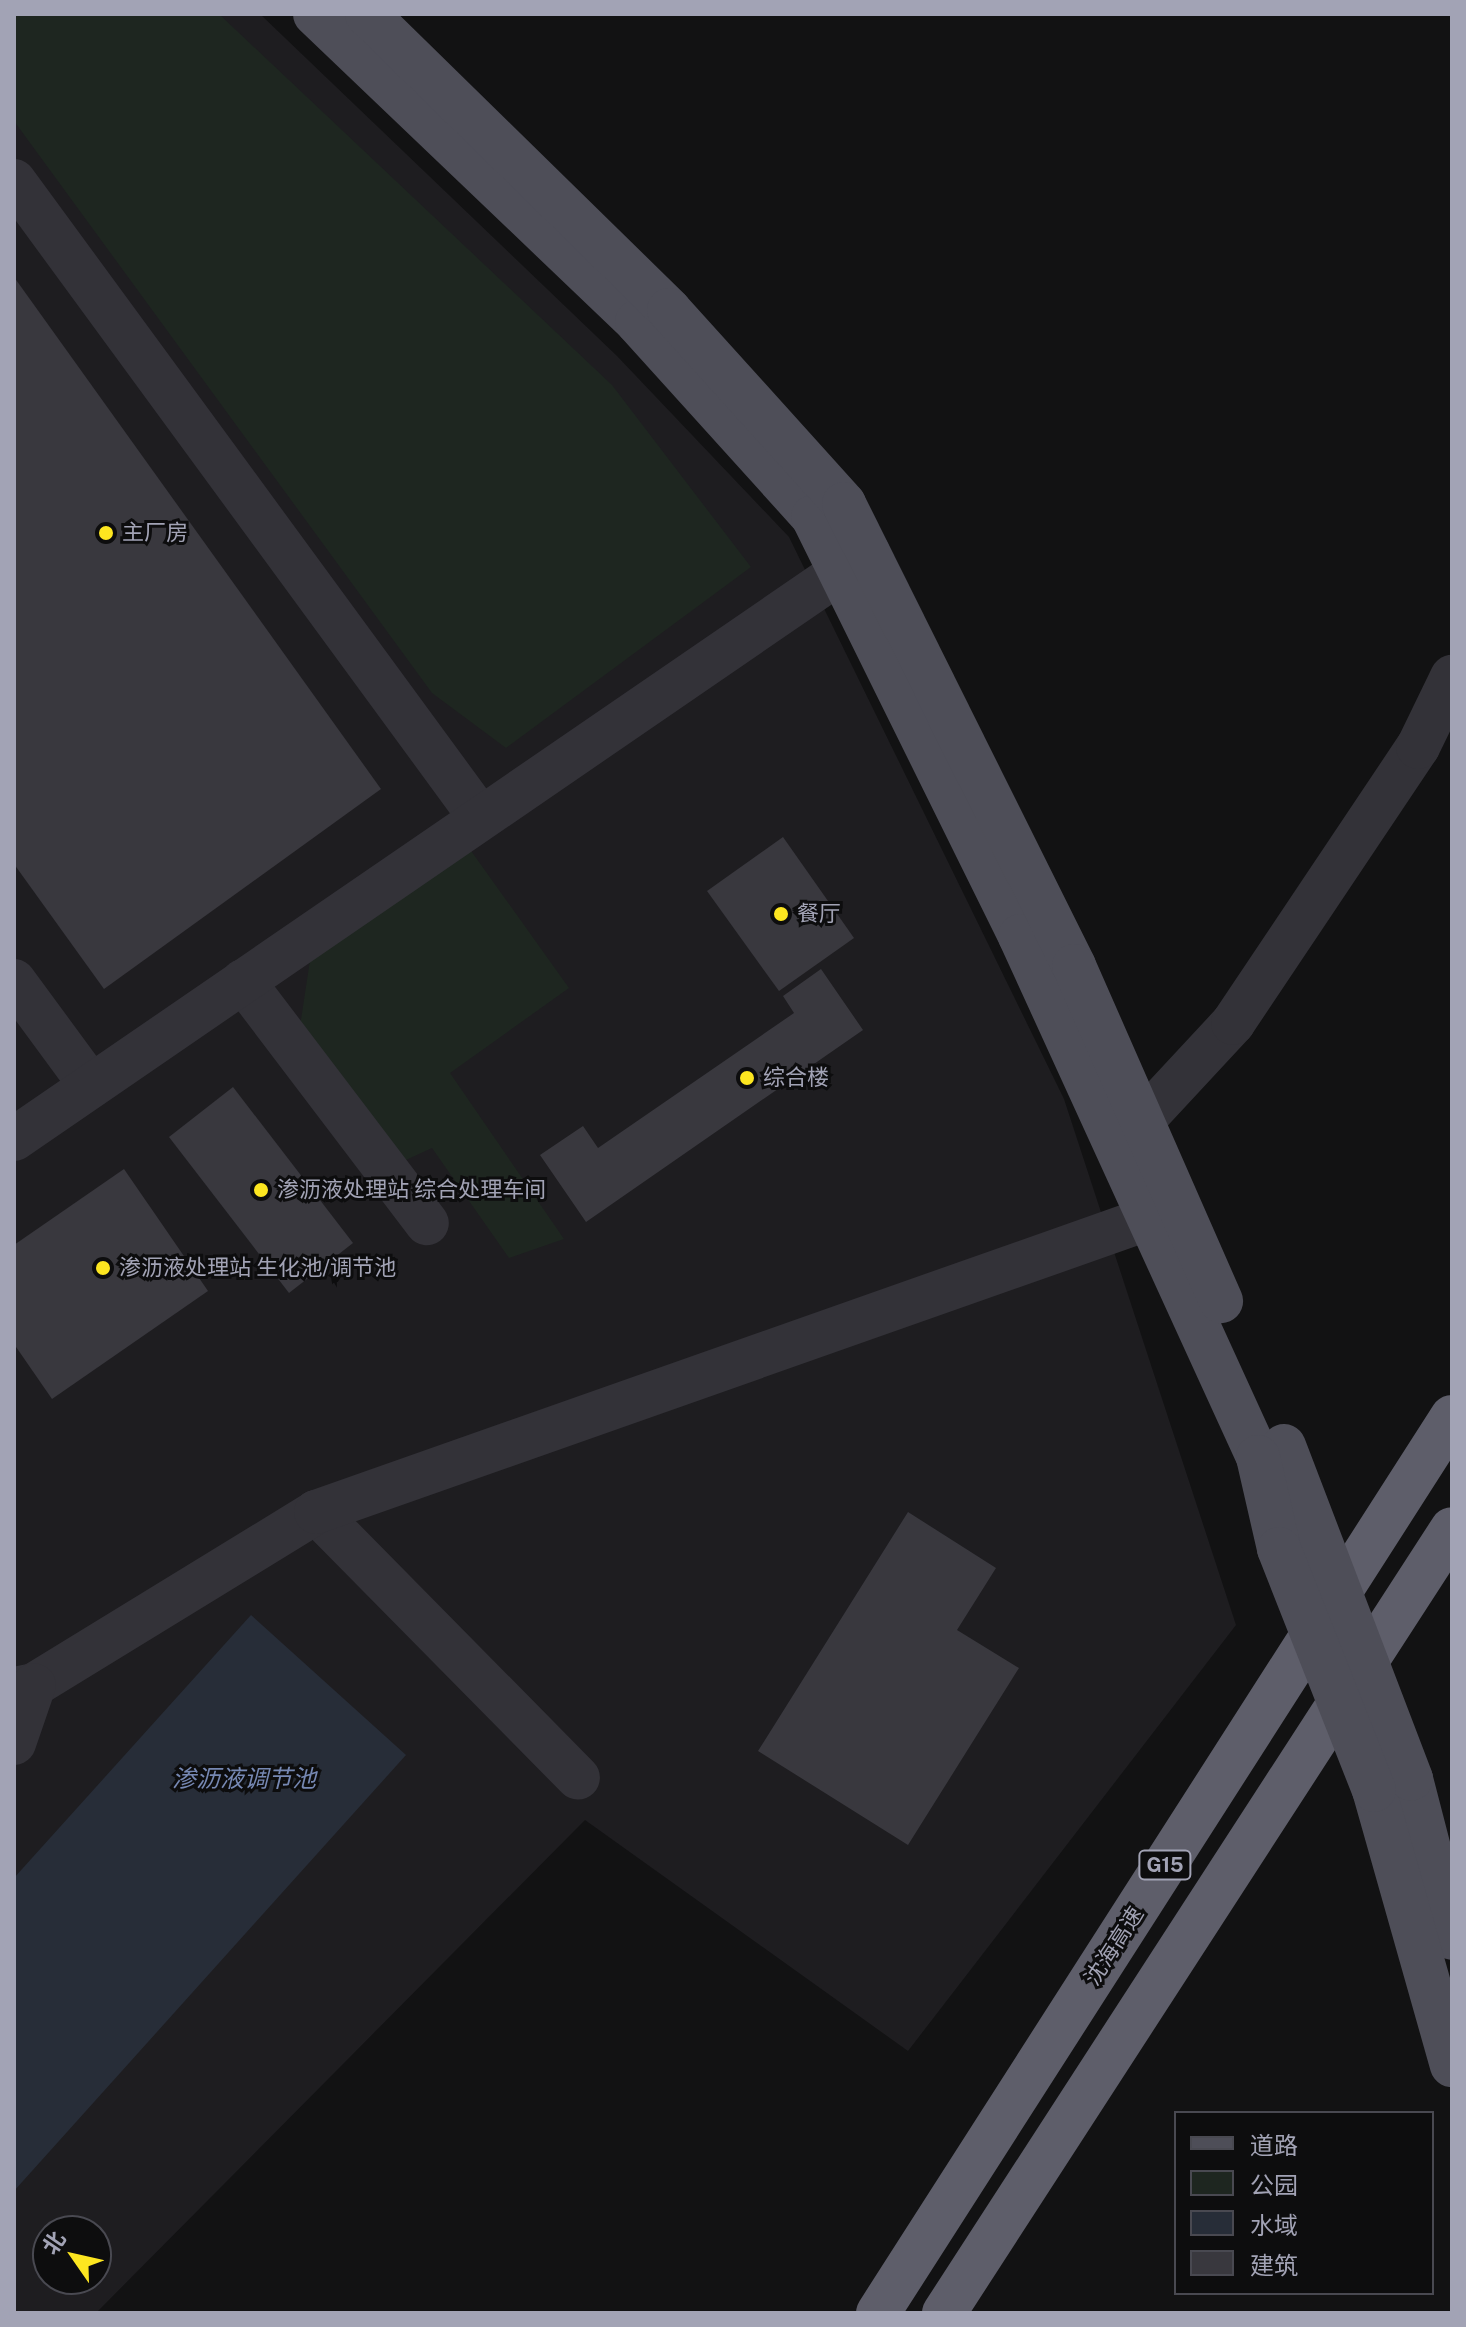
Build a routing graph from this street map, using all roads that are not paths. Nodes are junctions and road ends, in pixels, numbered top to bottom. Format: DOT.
graph roads {
  1 [pos="315,14"];
  2 [pos="367,14"];
  3 [pos="14,181"];
  4 [pos="853,561"];
  5 [pos="1452,677"];
  6 [pos="480,817"];
  7 [pos="14,981"];
  8 [pos="243,981"];
  9 [pos="91,1086"];
  10 [pos="1142,1121"];
  11 [pos="14,1139"];
  12 [pos="1150,1218"];
  13 [pos="427,1223"];
  14 [pos="1452,1417"];
  15 [pos="1271,1452"];
  16 [pos="316,1512"];
  17 [pos="1452,1529"];
  18 [pos="24,1687"];
  19 [pos="14,1743"];
  20 [pos="578,1778"];
  21 [pos="1393,1785"];
  22 [pos="1452,1938"];
  23 [pos="1452,2065"];
  24 [pos="878,2313"];
  25 [pos="944,2313"];
  1 -- 4 [label="main road"];
  2 -- 4 [label="main road"];
  3 -- 6 [label="street"];
  4 -- 6 [label="street"];
  4 -- 10 [label="main road"];
  4 -- 12 [label="main road"];
  5 -- 10 [label="street"];
  6 -- 8 [label="street"];
  7 -- 9 [label="street"];
  8 -- 9 [label="street"];
  8 -- 13 [label="street"];
  9 -- 11 [label="street"];
  10 -- 15 [label="main road"];
  12 -- 15 [label="main road"];
  12 -- 16 [label="street"];
  14 -- 24 [label="highway, 沈海高速 / G15"];
  15 -- 21 [label="main road, bridge"];
  16 -- 18 [label="street"];
  16 -- 20 [label="street"];
  17 -- 25 [label="highway, G15"];
  18 -- 19 [label="street"];
  21 -- 22 [label="main road"];
  21 -- 23 [label="main road"];
}
